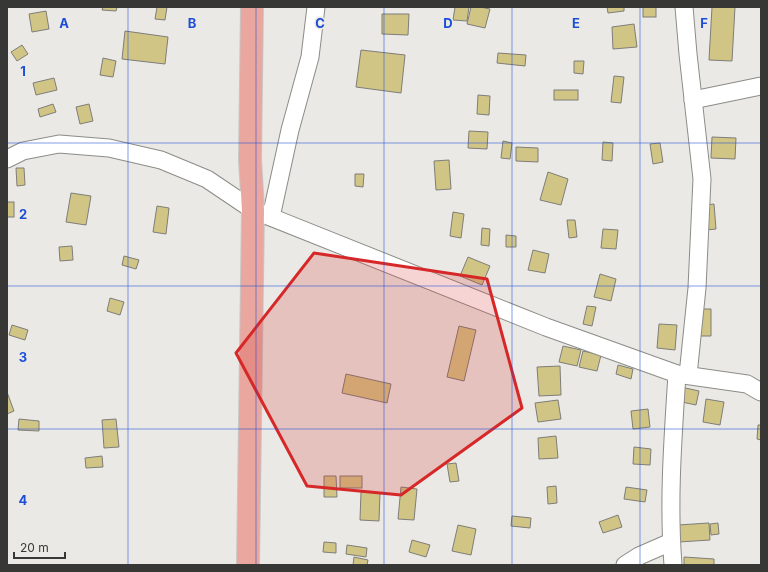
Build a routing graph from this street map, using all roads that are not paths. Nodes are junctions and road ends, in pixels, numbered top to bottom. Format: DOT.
graph roads {
  1 [pos="252,7"];
  2 [pos="316,7"];
  3 [pos="684,7"];
  4 [pos="761,86"];
  5 [pos="693,100"];
  6 [pos="7,159"];
  7 [pos="262,214"];
  8 [pos="682,375"];
  9 [pos="761,392"];
  10 [pos="671,542"];
  11 [pos="248,565"];
  12 [pos="625,565"];
  13 [pos="673,565"];
  1 -- 7 [label="main road"];
  2 -- 7 [label="street"];
  3 -- 5 [label="street"];
  4 -- 5 [label="street"];
  5 -- 8 [label="street"];
  6 -- 7 [label="street"];
  7 -- 8 [label="street"];
  7 -- 11 [label="main road"];
  8 -- 9 [label="street"];
  8 -- 10 [label="street"];
  10 -- 12 [label="street"];
  10 -- 13 [label="street"];
}
